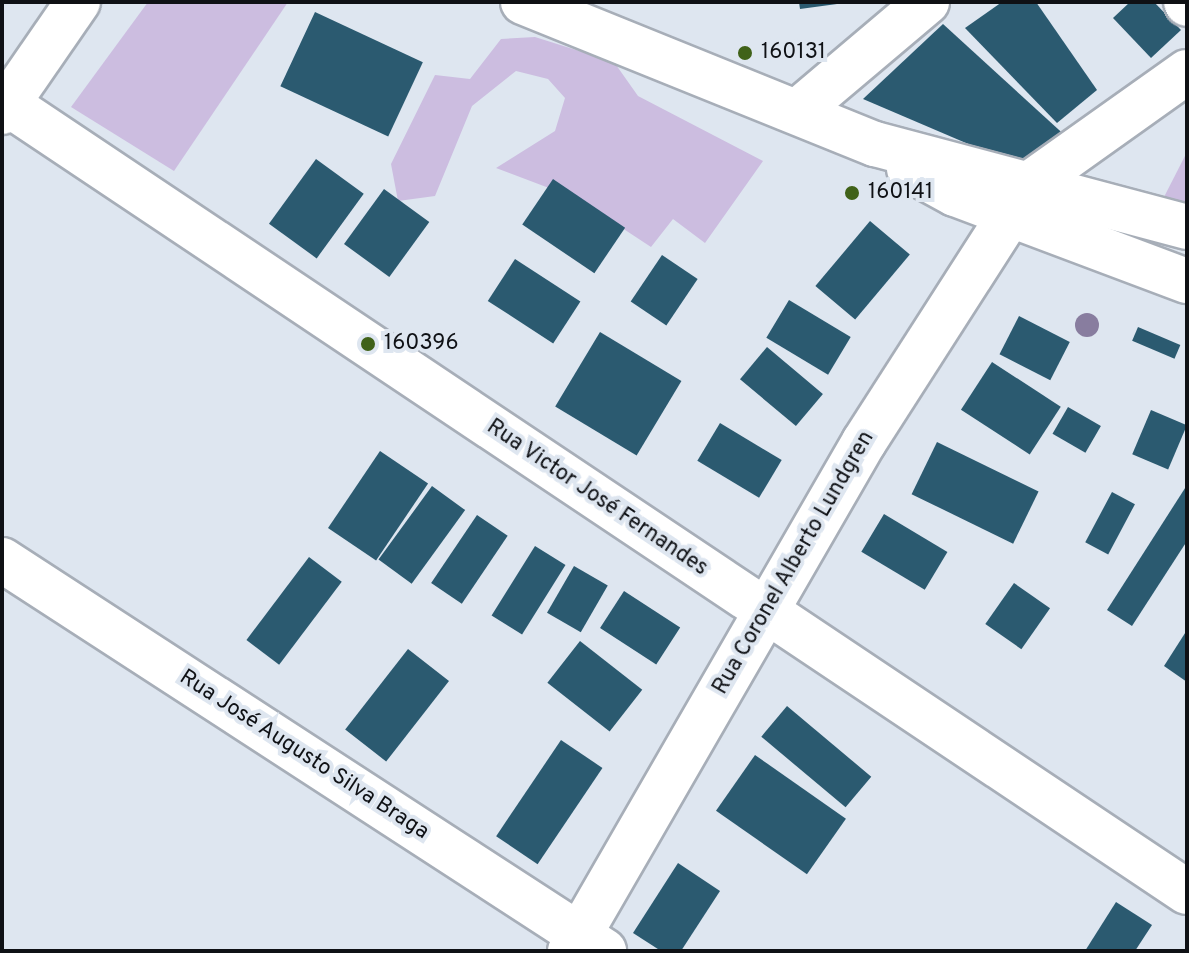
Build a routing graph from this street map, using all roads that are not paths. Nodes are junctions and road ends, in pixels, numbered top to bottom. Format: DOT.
graph roads {
  1 [pos="78,2"];
  2 [pos="523,2"];
  3 [pos="927,2"];
  4 [pos="1187,72"];
  5 [pos="4,105"];
  6 [pos="798,111"];
  7 [pos="1021,198"];
  8 [pos="1187,227"];
  9 [pos="1187,281"];
  10 [pos="2,560"];
  11 [pos="764,612"];
  12 [pos="1187,892"];
  13 [pos="585,945"];
  1 -- 5 [label="street"];
  2 -- 6 [label="street"];
  3 -- 6 [label="street"];
  4 -- 7 [label="street"];
  5 -- 11 [label="street, Rua Victor José Fernandes"];
  6 -- 7 [label="street"];
  7 -- 8 [label="street"];
  7 -- 9 [label="street"];
  7 -- 11 [label="street, Rua Coronel Alberto Lundgren"];
  10 -- 13 [label="street, Rua José Augusto Silva Braga"];
  11 -- 12 [label="street, Rua Victor José Fernandes"];
  11 -- 13 [label="street, Rua Coronel Alberto Lundgren"];
}
